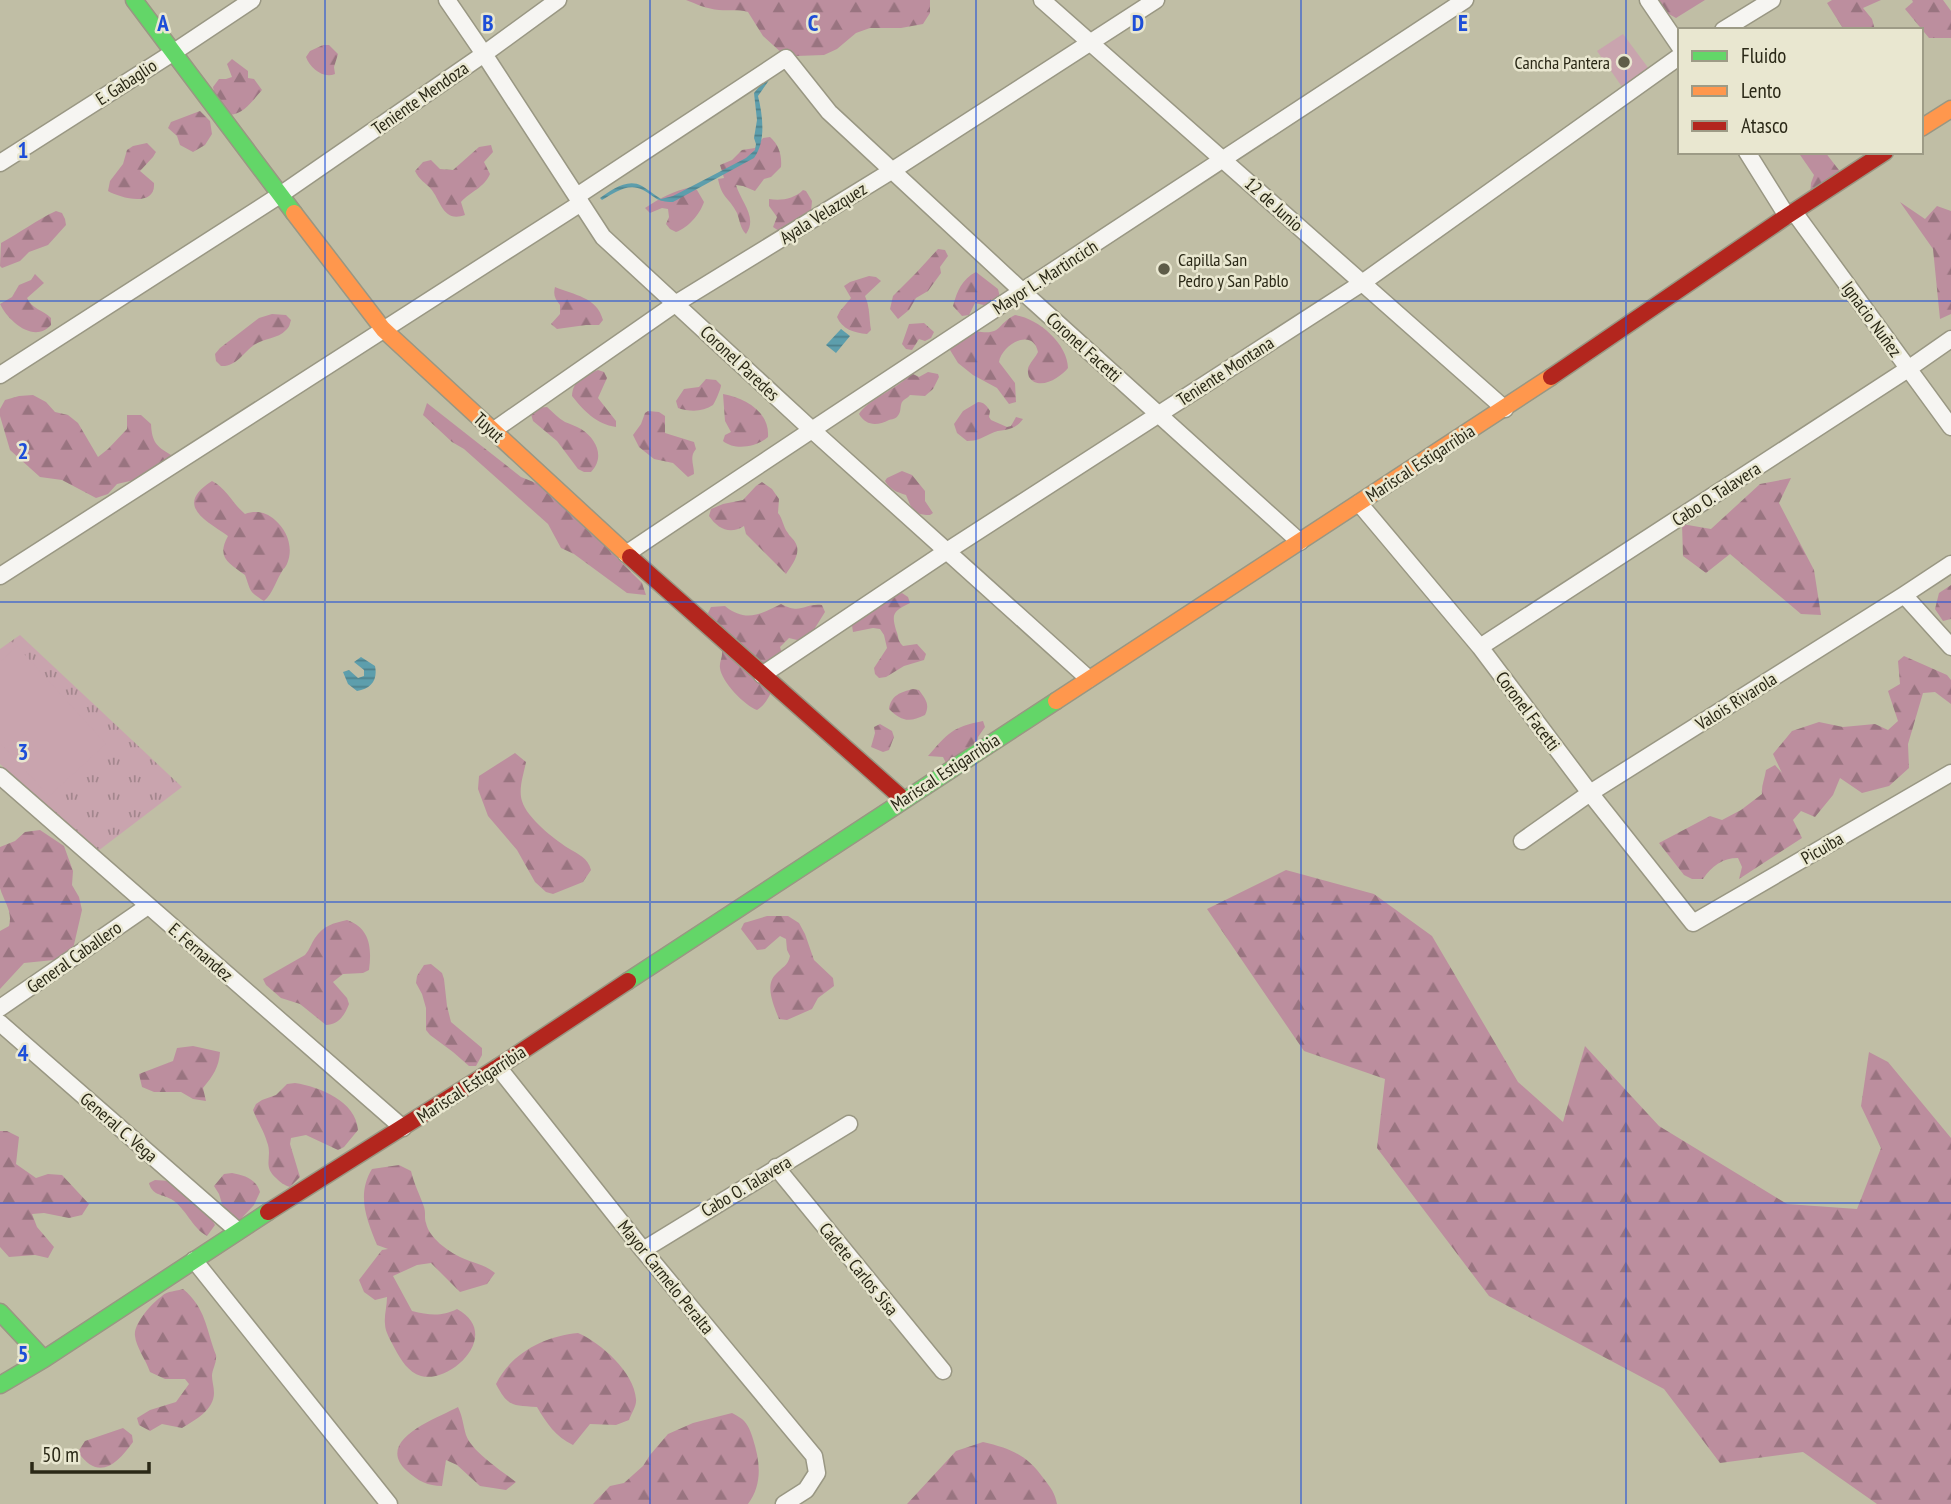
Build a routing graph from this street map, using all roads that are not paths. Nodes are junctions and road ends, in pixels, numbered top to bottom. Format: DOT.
graph roads {
  1 [pos="134,0"];
  2 [pos="252,0"];
  3 [pos="447,0"];
  4 [pos="558,0"];
  5 [pos="1042,0"];
  6 [pos="1156,0"];
  7 [pos="1465,0"];
  8 [pos="1648,0"];
  9 [pos="1772,0"];
  10 [pos="1726,28"];
  11 [pos="1090,42"];
  12 [pos="1678,44"];
  13 [pos="174,52"];
  14 [pos="484,54"];
  15 [pos="1678,57"];
  16 [pos="1951,109"];
  17 [pos="1923,127"];
  18 [pos="1748,154"];
  19 [pos="1882,154"];
  20 [pos="1224,160"];
  21 [pos="0,163"];
  22 [pos="893,170"];
  23 [pos="280,195"];
  24 [pos="579,200"];
  25 [pos="1791,214"];
  26 [pos="1362,284"];
  27 [pos="1023,292"];
  28 [pos="675,304"];
  29 [pos="383,329"];
  30 [pos="1951,339"];
  31 [pos="1908,369"];
  32 [pos="0,375"];
  33 [pos="1505,409"];
  34 [pos="1158,414"];
  35 [pos="1951,427"];
  36 [pos="811,429"];
  37 [pos="494,430"];
  38 [pos="1359,503"];
  39 [pos="1300,542"];
  40 [pos="947,551"];
  41 [pos="626,554"];
  42 [pos="1951,564"];
  43 [pos="0,576"];
  44 [pos="1904,595"];
  45 [pos="1951,647"];
  46 [pos="1480,648"];
  47 [pos="762,675"];
  48 [pos="1089,679"];
  49 [pos="1951,773"];
  50 [pos="0,776"];
  51 [pos="1590,793"];
  52 [pos="903,799"];
  53 [pos="1522,841"];
  54 [pos="148,906"];
  55 [pos="1693,923"];
  56 [pos="0,1008"];
  57 [pos="0,1023"];
  58 [pos="498,1067"];
  59 [pos="849,1124"];
  60 [pos="403,1128"];
  61 [pos="776,1167"];
  62 [pos="238,1231"];
  63 [pos="643,1250"];
  64 [pos="194,1260"];
  65 [pos="0,1312"];
  66 [pos="44,1359"];
  67 [pos="943,1371"];
  68 [pos="0,1385"];
  69 [pos="388,1504"];
  70 [pos="784,1504"];
  1 -- 13 [label="street, Tuyut"];
  2 -- 13 [label="street, E. Gabaglio"];
  3 -- 14 [label="street, Coronel Paredes"];
  4 -- 14 [label="street, Teniente Mendoza"];
  5 -- 11 [label="street, 12 de Junio"];
  6 -- 11 [label="street, Ayala Velazquez"];
  7 -- 20 [label="street, Mayor L. Martincich"];
  8 -- 12 [label="street"];
  9 -- 10 [label="street"];
  11 -- 20 [label="street, 12 de Junio"];
  11 -- 22 [label="street, Ayala Velazquez"];
  13 -- 21 [label="street, E. Gabaglio"];
  13 -- 23 [label="street, Tuyut"];
  14 -- 23 [label="street, Teniente Mendoza"];
  14 -- 24 [label="street, Coronel Paredes"];
  15 -- 26 [label="street, Teniente Montana"];
  16 -- 17 [label="street"];
  18 -- 25 [label="street, Ignacio Nuñez"];
  19 -- 25 [label="street, Mariscal Estigarribia"];
  20 -- 26 [label="street, 12 de Junio"];
  20 -- 27 [label="street, Mayor L. Martincich"];
  22 -- 24 [label="street, Coronel Facetti"];
  22 -- 27 [label="street, Coronel Facetti"];
  22 -- 28 [label="street, Ayala Velazquez"];
  23 -- 29 [label="street, Tuyut"];
  23 -- 32 [label="street, Teniente Mendoza"];
  24 -- 28 [label="street, Coronel Paredes"];
  24 -- 29 [label="street"];
  25 -- 31 [label="street, Ignacio Nuñez"];
  25 -- 33 [label="street, Mariscal Estigarribia"];
  26 -- 33 [label="street, 12 de Junio"];
  26 -- 34 [label="street, Teniente Montana"];
  27 -- 34 [label="street, Coronel Facetti"];
  27 -- 36 [label="street, Mayor L. Martincich"];
  28 -- 36 [label="street, Coronel Paredes"];
  28 -- 37 [label="street, Ayala Velazquez"];
  29 -- 37 [label="street, Tuyut"];
  29 -- 43 [label="street"];
  30 -- 31 [label="street, Cabo O. Talavera"];
  31 -- 35 [label="street, Ignacio Nuñez"];
  31 -- 46 [label="street, Cabo O. Talavera"];
  33 -- 38 [label="street, Mariscal Estigarribia"];
  34 -- 39 [label="street, Coronel Facetti"];
  34 -- 40 [label="street, Teniente Montana"];
  36 -- 40 [label="street, Coronel Paredes"];
  36 -- 41 [label="street, Mayor L. Martincich"];
  37 -- 41 [label="street, Tuyut"];
  38 -- 39 [label="street, Mariscal Estigarribia"];
  38 -- 46 [label="street, Coronel Facetti"];
  39 -- 48 [label="street, Mariscal Estigarribia"];
  40 -- 47 [label="street, Teniente Montana"];
  40 -- 48 [label="street, Coronel Paredes"];
  41 -- 47 [label="street, Tuyut"];
  42 -- 44 [label="street, Valois Rivarola"];
  44 -- 45 [label="street"];
  44 -- 51 [label="street, Valois Rivarola"];
  46 -- 51 [label="street, Coronel Facetti"];
  47 -- 52 [label="street, Tuyut"];
  48 -- 52 [label="street, Mariscal Estigarribia"];
  49 -- 55 [label="street, Picuiba"];
  50 -- 54 [label="street, E. Fernandez"];
  51 -- 53 [label="street, Valois Rivarola"];
  51 -- 55 [label="street, Coronel Facetti"];
  52 -- 58 [label="street, Mariscal Estigarribia"];
  54 -- 56 [label="street, General Caballero"];
  54 -- 60 [label="street, E. Fernandez"];
  57 -- 62 [label="street, General C. Vega"];
  58 -- 60 [label="street, Mariscal Estigarribia"];
  58 -- 63 [label="street, Mayor Carmelo Peralta"];
  59 -- 61 [label="street, Cabo O. Talavera"];
  60 -- 62 [label="street, Mariscal Estigarribia"];
  61 -- 63 [label="street, Cabo O. Talavera"];
  61 -- 67 [label="street, Cadete Carlos Sisa"];
  62 -- 64 [label="street, Mariscal Estigarribia"];
  63 -- 70 [label="street, Mayor Carmelo Peralta"];
  64 -- 66 [label="street, Mariscal Estigarribia"];
  64 -- 69 [label="street"];
  65 -- 66 [label="street"];
  66 -- 68 [label="street, Mariscal Estigarribia"];
}
